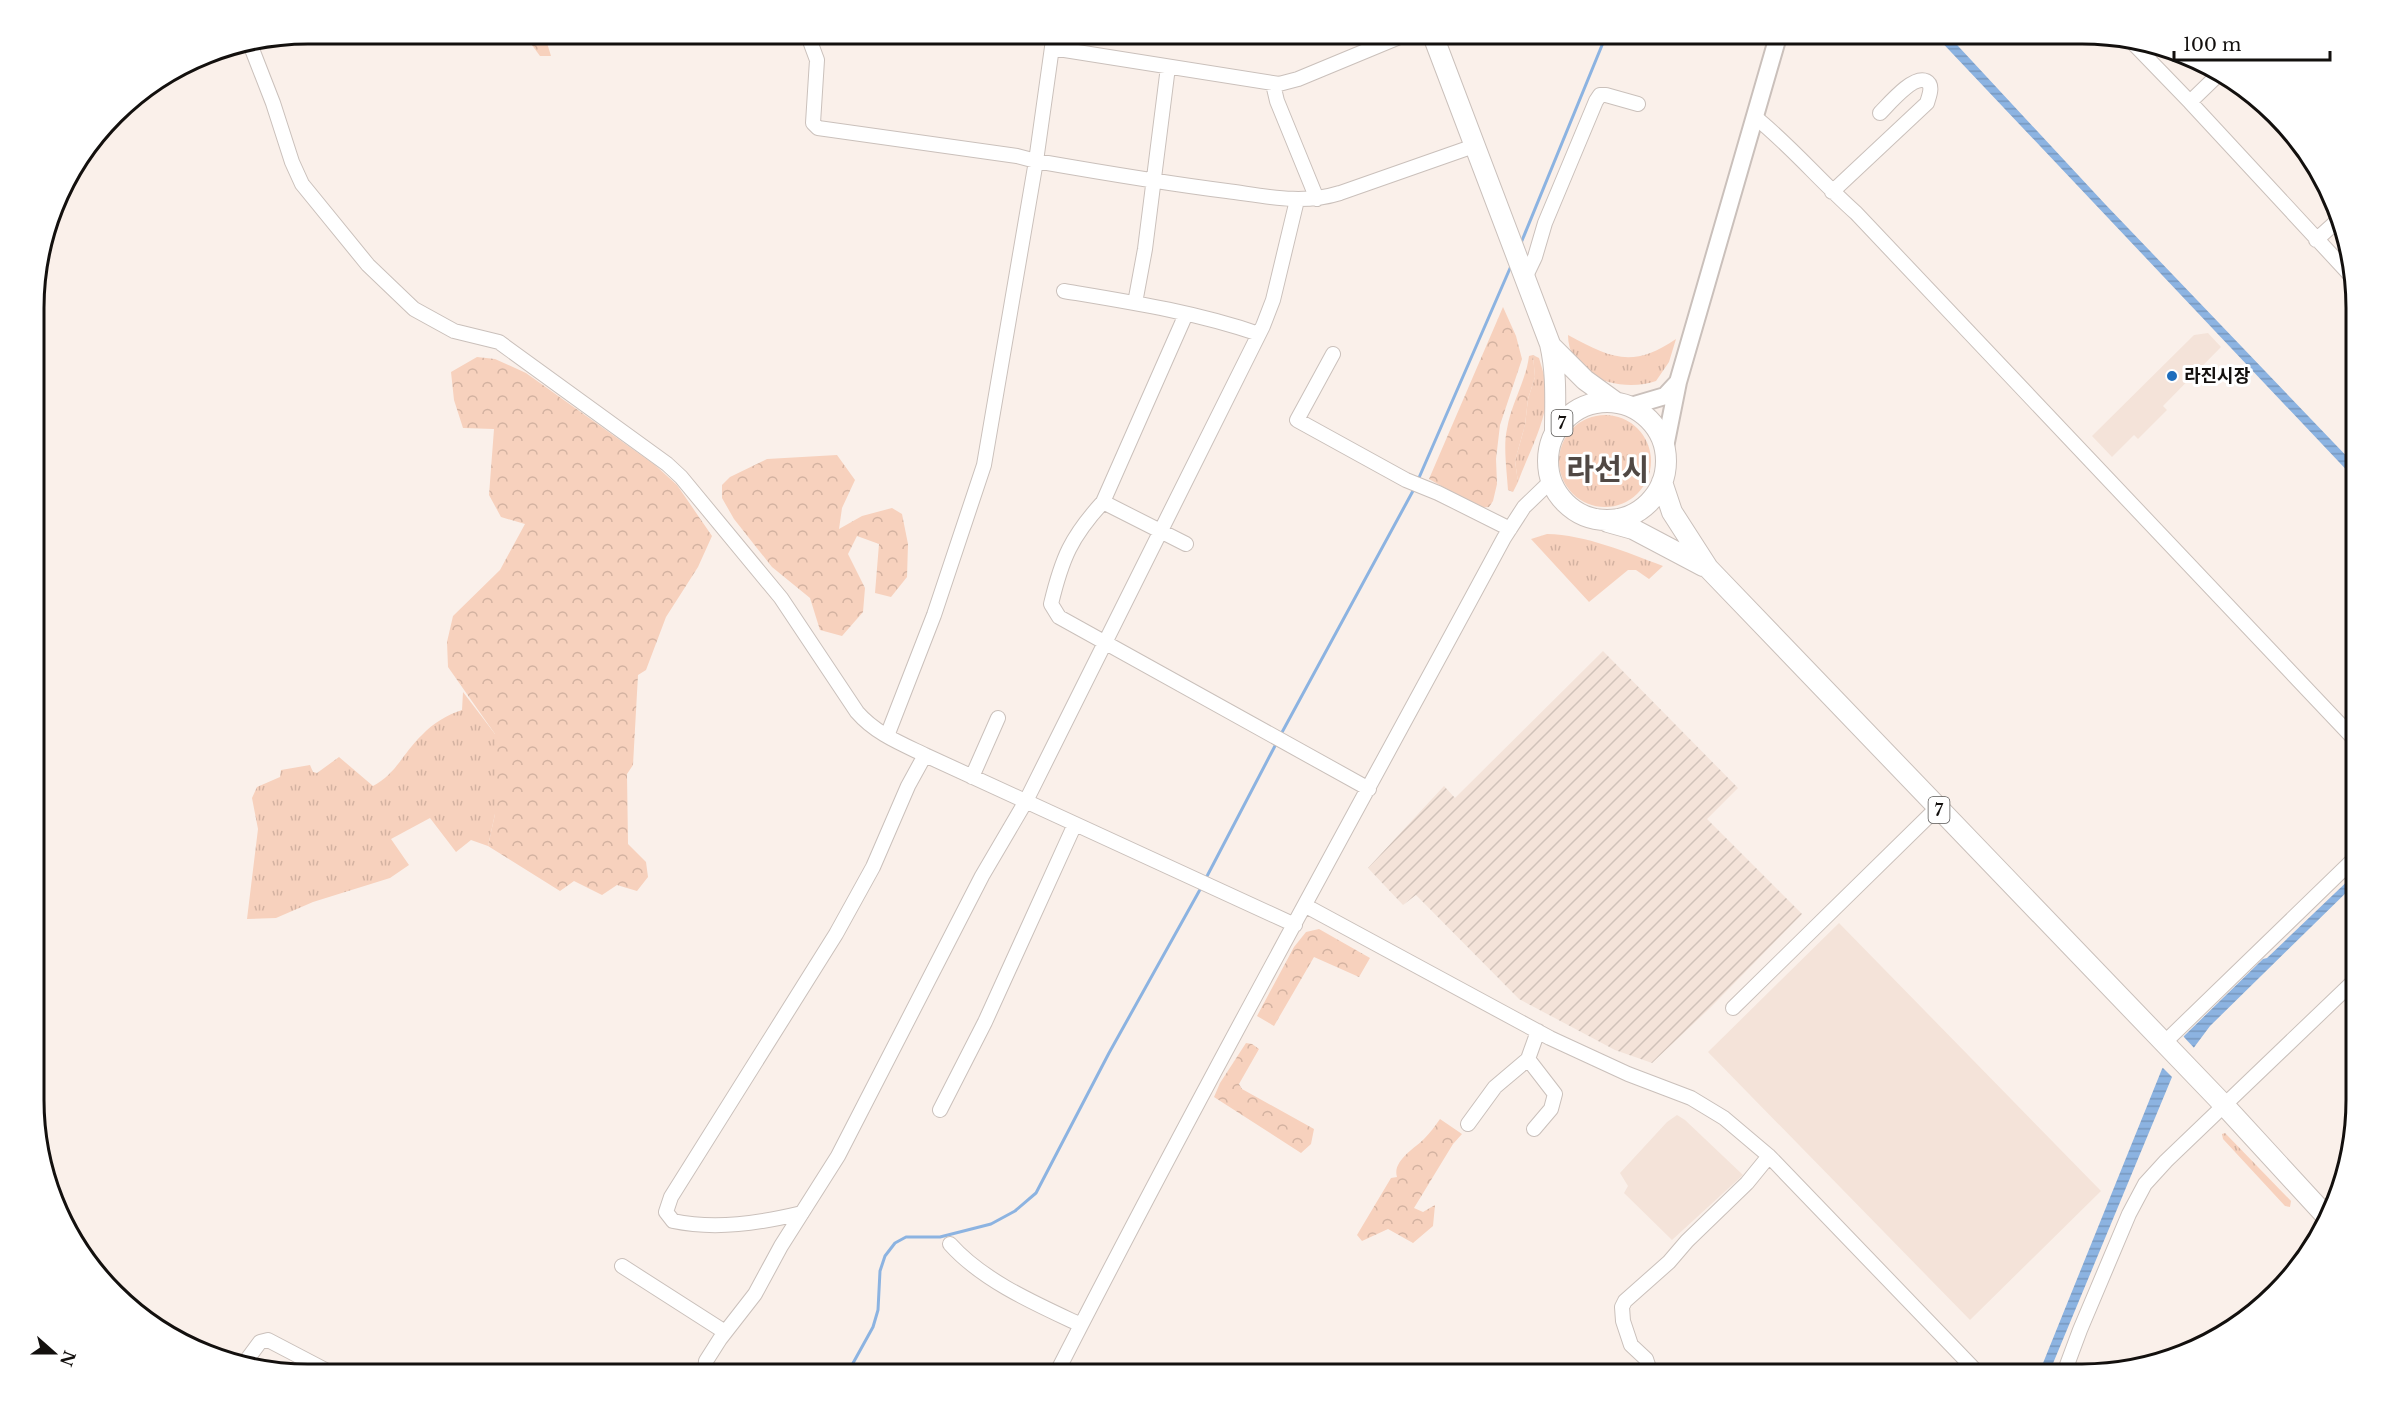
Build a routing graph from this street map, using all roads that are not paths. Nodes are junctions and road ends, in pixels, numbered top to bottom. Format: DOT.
graph roads {
  1 [pos="811,44"];
  2 [pos="1053,44"];
  3 [pos="1382,44"];
  4 [pos="1436,44"];
  5 [pos="1776,44"];
  6 [pos="1052,48"];
  7 [pos="252,50"];
  8 [pos="2140,50"];
  9 [pos="1168,67"];
  10 [pos="2214,79"];
  11 [pos="1273,84"];
  12 [pos="2190,102"];
  13 [pos="1638,104"];
  14 [pos="1880,113"];
  15 [pos="1755,117"];
  16 [pos="1474,146"];
  17 [pos="1036,162"];
  18 [pos="1153,180"];
  19 [pos="1832,192"];
  20 [pos="1317,199"];
  21 [pos="1297,200"];
  22 [pos="2333,225"];
  23 [pos="2316,240"];
  24 [pos="2343,268"];
  25 [pos="1522,274"];
  26 [pos="1064,291"];
  27 [pos="1135,303"];
  28 [pos="1186,314"];
  29 [pos="1259,334"];
  30 [pos="1550,344"];
  31 [pos="1333,354"];
  32 [pos="1678,382"];
  33 [pos="1623,404"];
  34 [pos="1555,432"];
  35 [pos="1665,447"];
  36 [pos="1551,481"];
  37 [pos="1662,482"];
  38 [pos="1103,502"];
  39 [pos="1601,520"];
  40 [pos="1509,529"];
  41 [pos="1159,531"];
  42 [pos="1186,544"];
  43 [pos="1708,568"];
  44 [pos="1105,641"];
  45 [pos="998,718"];
  46 [pos="2346,730"];
  47 [pos="887,736"];
  48 [pos="925,755"];
  49 [pos="972,777"];
  50 [pos="1369,789"];
  51 [pos="1026,801"];
  52 [pos="1937,808"];
  53 [pos="1075,824"];
  54 [pos="2346,868"];
  55 [pos="1306,906"];
  56 [pos="1295,925"];
  57 [pos="2346,989"];
  58 [pos="1733,1008"];
  59 [pos="1538,1031"];
  60 [pos="2173,1053"];
  61 [pos="1528,1059"];
  62 [pos="2224,1106"];
  63 [pos="940,1110"];
  64 [pos="1468,1124"];
  65 [pos="1534,1129"];
  66 [pos="1769,1156"];
  67 [pos="2321,1211"];
  68 [pos="802,1214"];
  69 [pos="950,1244"];
  70 [pos="622,1266"];
  71 [pos="1081,1325"];
  72 [pos="725,1332"];
  73 [pos="249,1357"];
  74 [pos="314,1364"];
  75 [pos="706,1364"];
  76 [pos="1061,1364"];
  77 [pos="1648,1364"];
  78 [pos="1961,1364"];
  79 [pos="2067,1364"];
  1 -- 17 [label="street"];
  2 -- 6 [label="street"];
  3 -- 11 [label="street"];
  4 -- 16 [label="highway, 7"];
  5 -- 15 [label="main road"];
  6 -- 9 [label="street"];
  6 -- 17 [label="street"];
  7 -- 47 [label="street"];
  8 -- 12 [label="street"];
  9 -- 11 [label="street"];
  9 -- 18 [label="street"];
  10 -- 12 [label="street"];
  11 -- 20 [label="street"];
  12 -- 23 [label="street"];
  13 -- 25 [label="street"];
  14 -- 19 [label="street"];
  15 -- 19 [label="street"];
  15 -- 32 [label="main road"];
  16 -- 20 [label="street"];
  16 -- 25 [label="highway, 7"];
  17 -- 18 [label="street"];
  17 -- 47 [label="street"];
  18 -- 21 [label="street"];
  18 -- 27 [label="street"];
  19 -- 46 [label="street"];
  20 -- 21 [label="street"];
  21 -- 29 [label="street"];
  22 -- 23 [label="street"];
  23 -- 24 [label="street"];
  25 -- 30 [label="highway, 7"];
  26 -- 27 [label="street"];
  27 -- 28 [label="street"];
  28 -- 29 [label="street"];
  28 -- 38 [label="street"];
  29 -- 41 [label="street"];
  30 -- 33 [label="highway, 7"];
  30 -- 34 [label="highway, 7"];
  31 -- 40 [label="street"];
  32 -- 33 [label="main road"];
  32 -- 35 [label="main road"];
  33 -- 34 [label="highway, 7"];
  33 -- 35 [label="highway, 7"];
  34 -- 36 [label="highway, 7"];
  35 -- 37 [label="highway, 7"];
  36 -- 39 [label="highway, 7"];
  36 -- 40 [label="street"];
  37 -- 39 [label="highway, 7"];
  37 -- 43 [label="highway, 7"];
  38 -- 41 [label="street"];
  38 -- 44 [label="street"];
  39 -- 43 [label="highway, 7"];
  40 -- 50 [label="street"];
  41 -- 42 [label="street"];
  41 -- 44 [label="street"];
  43 -- 52 [label="highway, 7"];
  44 -- 50 [label="street"];
  44 -- 51 [label="street"];
  45 -- 49 [label="street"];
  47 -- 48 [label="street"];
  48 -- 49 [label="street"];
  48 -- 68 [label="street"];
  49 -- 51 [label="street"];
  50 -- 55 [label="street"];
  51 -- 53 [label="street"];
  51 -- 68 [label="street"];
  52 -- 58 [label="street"];
  52 -- 60 [label="highway, 7"];
  53 -- 56 [label="street"];
  53 -- 63 [label="street"];
  54 -- 60 [label="street"];
  55 -- 56 [label="street"];
  55 -- 59 [label="street"];
  56 -- 71 [label="street"];
  57 -- 62 [label="street"];
  59 -- 61 [label="street"];
  59 -- 66 [label="street"];
  60 -- 62 [label="highway, 7"];
  61 -- 64 [label="street"];
  61 -- 65 [label="street"];
  62 -- 67 [label="highway, 7"];
  62 -- 79 [label="street"];
  66 -- 77 [label="street"];
  66 -- 78 [label="street"];
  68 -- 72 [label="street"];
  69 -- 71 [label="street"];
  70 -- 72 [label="street"];
  71 -- 76 [label="street"];
  72 -- 75 [label="street"];
  73 -- 74 [label="street"];
}
